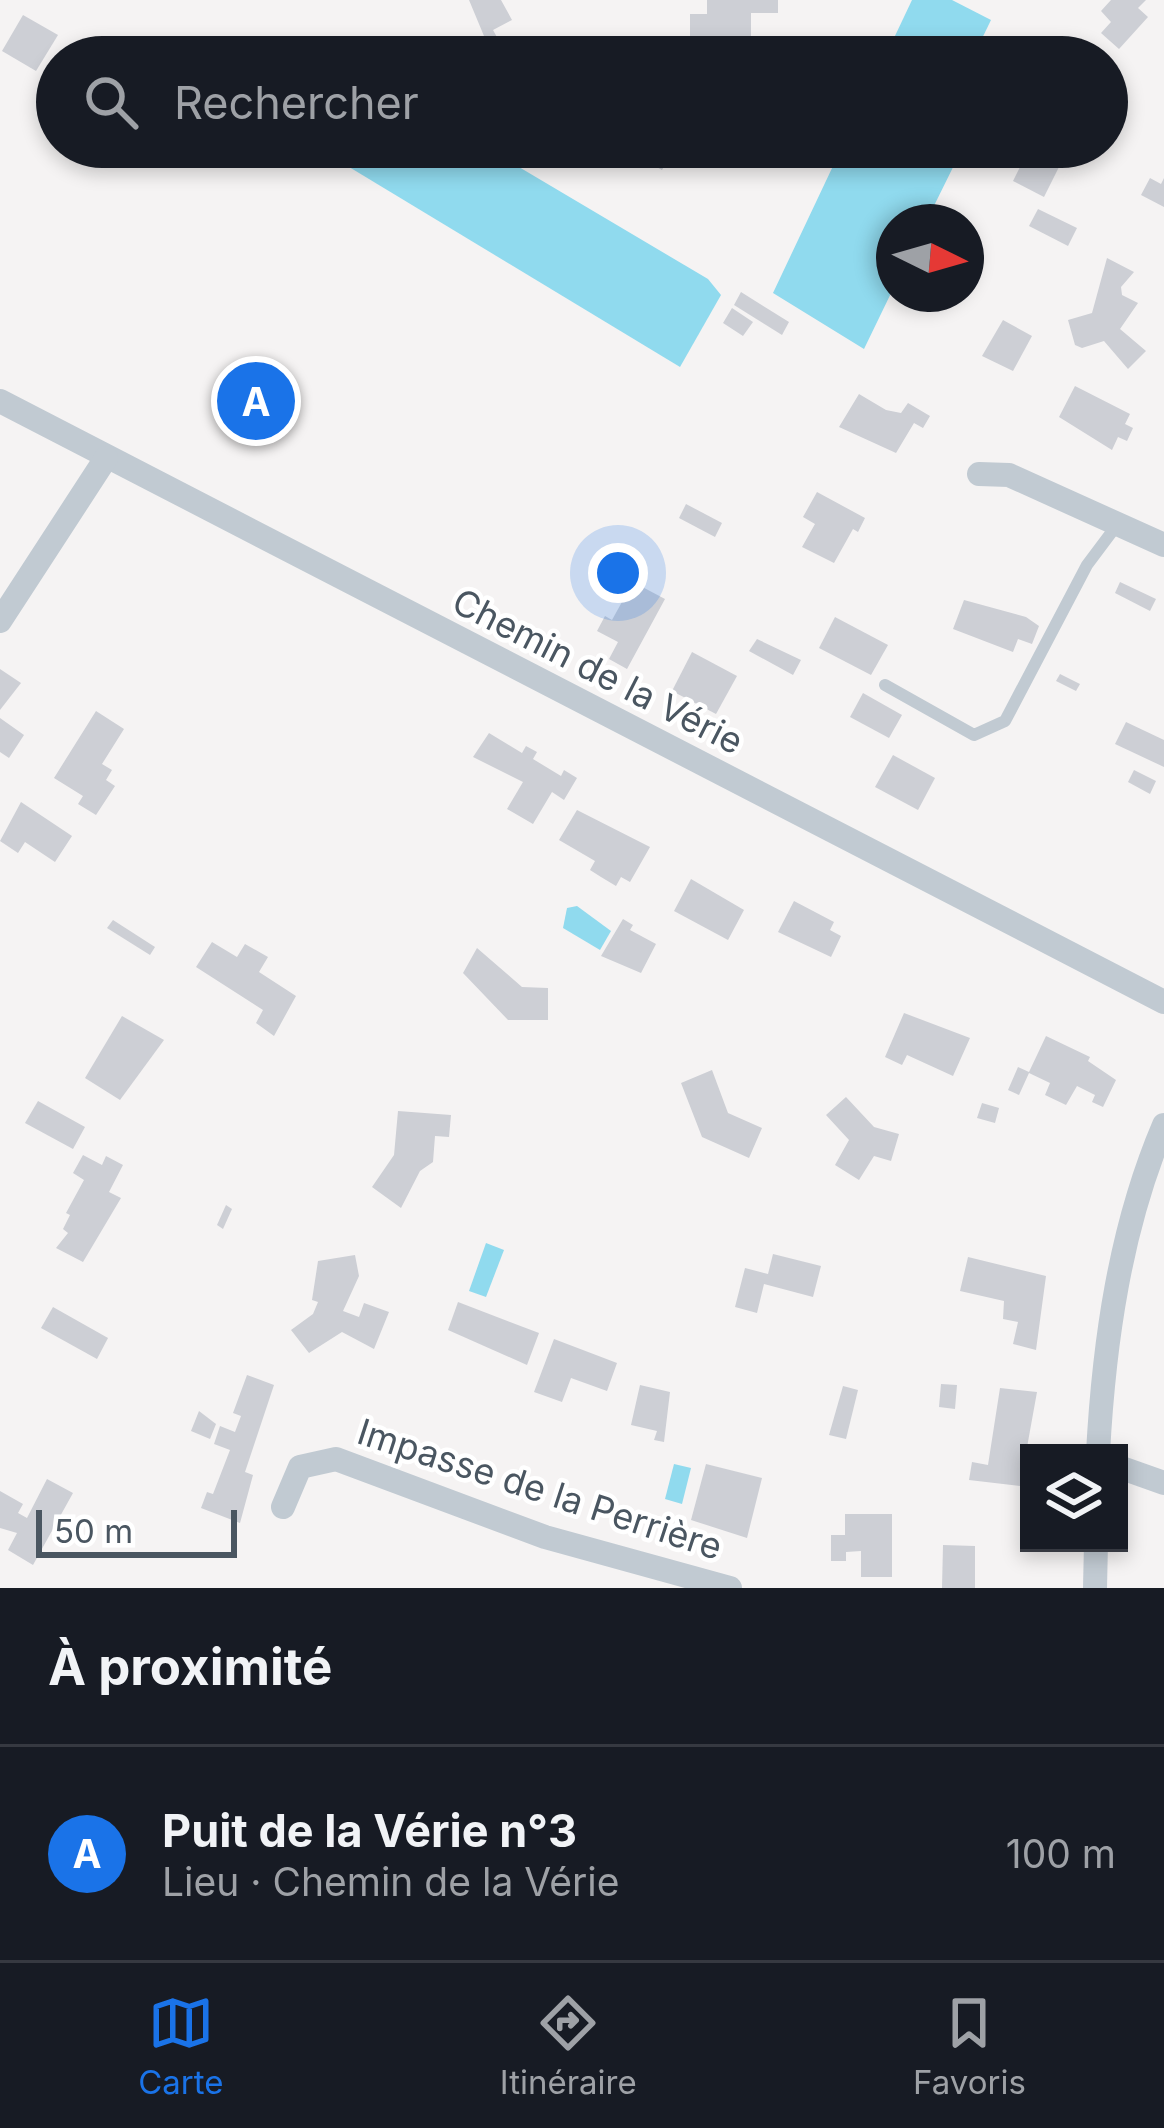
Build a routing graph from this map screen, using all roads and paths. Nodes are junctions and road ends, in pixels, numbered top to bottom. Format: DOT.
graph roads {
  1 [pos="0,401"];
  2 [pos="106,458"];
  3 [pos="979,474"];
  4 [pos="1118,524"];
  5 [pos="1164,545"];
  6 [pos="0,621"];
  7 [pos="885,685"];
  8 [pos="1164,1003"];
  9 [pos="1164,1125"];
  10 [pos="1099,1444"];
  11 [pos="1128,1470"];
  12 [pos="1164,1484"];
  13 [pos="283,1507"];
  14 [pos="1096,1552"];
  15 [pos="730,1588"];
  16 [pos="1095,1588"];
  1 -- 2 [label="street, Chemin de la Vérie"];
  2 -- 6 [label="street"];
  2 -- 8 [label="street, Chemin de la Vérie"];
  3 -- 4 [label="street"];
  4 -- 5 [label="street"];
  4 -- 7 [label="lane"];
  9 -- 10 [label="street"];
  11 -- 12 [label="street"];
  13 -- 15 [label="street, Impasse de la Perrière"];
  14 -- 16 [label="street"];
}
